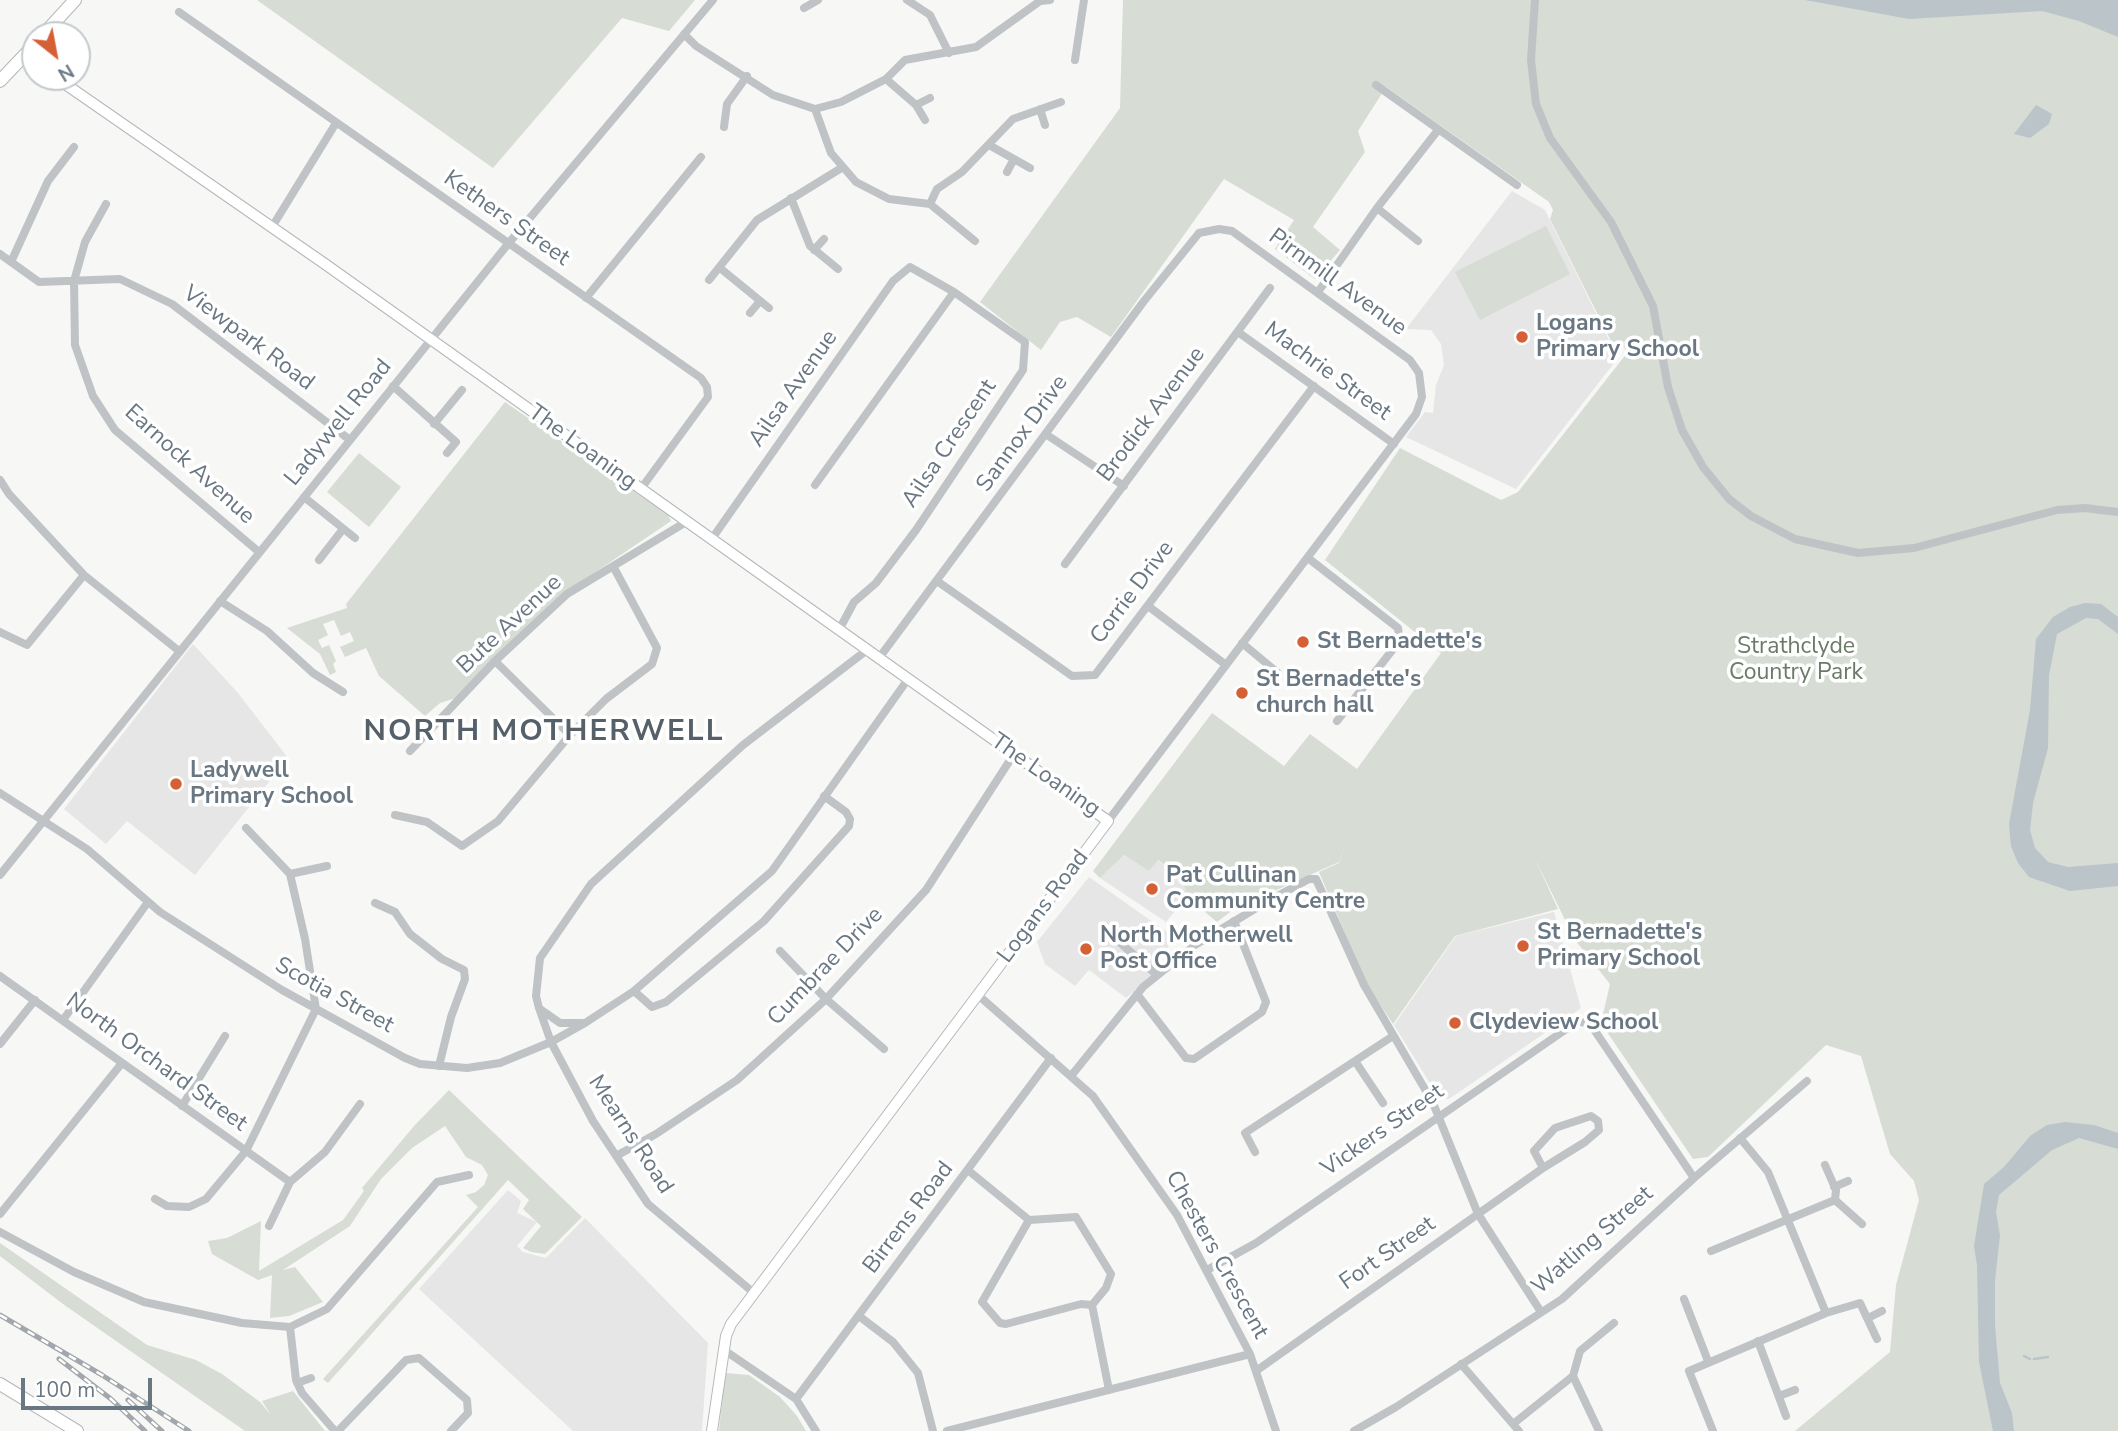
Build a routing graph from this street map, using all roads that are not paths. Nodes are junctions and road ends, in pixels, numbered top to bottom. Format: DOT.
graph roads {
  1 [pos="75,0"];
  2 [pos="713,0"];
  3 [pos="818,0"];
  4 [pos="907,0"];
  5 [pos="1050,0"];
  6 [pos="1084,0"];
  7 [pos="1535,0"];
  8 [pos="804,8"];
  9 [pos="179,12"];
  10 [pos="56,21"];
  11 [pos="684,34"];
  12 [pos="949,54"];
  13 [pos="1075,60"];
  14 [pos="21,63"];
  15 [pos="747,76"];
  16 [pos="886,79"];
  17 [pos="0,81"];
  18 [pos="1376,85"];
  19 [pos="75,91"];
  20 [pos="930,98"];
  21 [pos="1061,102"];
  22 [pos="916,105"];
  23 [pos="815,109"];
  24 [pos="1040,109"];
  25 [pos="925,120"];
  26 [pos="336,123"];
  27 [pos="1045,125"];
  28 [pos="724,127"];
  29 [pos="1438,130"];
  30 [pos="989,145"];
  31 [pos="74,147"];
  32 [pos="701,157"];
  33 [pos="1014,159"];
  34 [pos="843,167"];
  35 [pos="1030,168"];
  36 [pos="1006,172"];
  37 [pos="1515,180"];
  38 [pos="791,198"];
  39 [pos="106,204"];
  40 [pos="930,204"];
  41 [pos="1377,208"];
  42 [pos="272,227"];
  43 [pos="1199,233"];
  44 [pos="824,239"];
  45 [pos="975,241"];
  46 [pos="1418,241"];
  47 [pos="508,244"];
  48 [pos="814,250"];
  49 [pos="0,254"];
  50 [pos="11,262"];
  51 [pos="720,268"];
  52 [pos="915,268"];
  53 [pos="838,269"];
  54 [pos="709,280"];
  55 [pos="74,281"];
  56 [pos="1270,288"];
  57 [pos="954,292"];
  58 [pos="1318,292"];
  59 [pos="586,298"];
  60 [pos="760,301"];
  61 [pos="769,308"];
  62 [pos="750,313"];
  63 [pos="1238,332"];
  64 [pos="430,340"];
  65 [pos="393,386"];
  66 [pos="1314,386"];
  67 [pos="462,390"];
  68 [pos="1421,402"];
  69 [pos="435,424"];
  70 [pos="1047,435"];
  71 [pos="350,440"];
  72 [pos="1394,444"];
  73 [pos="447,453"];
  74 [pos="0,480"];
  75 [pos="815,485"];
  76 [pos="1124,485"];
  77 [pos="640,490"];
  78 [pos="304,497"];
  79 [pos="2118,512"];
  80 [pos="685,522"];
  81 [pos="344,529"];
  82 [pos="355,538"];
  83 [pos="711,540"];
  84 [pos="260,552"];
  85 [pos="1308,558"];
  86 [pos="319,560"];
  87 [pos="1065,564"];
  88 [pos="613,566"];
  89 [pos="84,575"];
  90 [pos="937,581"];
  91 [pos="220,601"];
  92 [pos="1147,606"];
  93 [pos="839,630"];
  94 [pos="0,632"];
  95 [pos="1242,643"];
  96 [pos="867,650"];
  97 [pos="178,651"];
  98 [pos="879,658"];
  99 [pos="495,661"];
  100 [pos="1226,665"];
  101 [pos="1278,673"];
  102 [pos="908,679"];
  103 [pos="343,692"];
  104 [pos="1337,721"];
  105 [pos="570,735"];
  106 [pos="410,751"];
  107 [pos="1014,754"];
  108 [pos="0,793"];
  109 [pos="824,796"];
  110 [pos="395,815"];
  111 [pos="44,819"];
  112 [pos="1108,821"];
  113 [pos="246,828"];
  114 [pos="327,866"];
  115 [pos="290,874"];
  116 [pos="0,875"];
  117 [pos="148,902"];
  118 [pos="375,903"];
  119 [pos="1234,921"];
  120 [pos="1110,934"];
  121 [pos="780,951"];
  122 [pos="1157,975"];
  123 [pos="0,976"];
  124 [pos="634,991"];
  125 [pos="1137,994"];
  126 [pos="978,995"];
  127 [pos="826,999"];
  128 [pos="35,1000"];
  129 [pos="539,1008"];
  130 [pos="316,1009"];
  131 [pos="63,1020"];
  132 [pos="585,1023"];
  133 [pos="1393,1036"];
  134 [pos="225,1037"];
  135 [pos="551,1042"];
  136 [pos="0,1044"];
  137 [pos="884,1049"];
  138 [pos="1051,1058"];
  139 [pos="1355,1061"];
  140 [pos="122,1063"];
  141 [pos="439,1066"];
  142 [pos="1071,1076"];
  143 [pos="1807,1081"];
  144 [pos="1383,1103"];
  145 [pos="360,1104"];
  146 [pos="181,1106"];
  147 [pos="1438,1115"];
  148 [pos="1740,1138"];
  149 [pos="246,1151"];
  150 [pos="1255,1152"];
  151 [pos="616,1156"];
  152 [pos="1825,1165"];
  153 [pos="1543,1168"];
  154 [pos="969,1171"];
  155 [pos="469,1175"];
  156 [pos="1694,1178"];
  157 [pos="1848,1181"];
  158 [pos="290,1182"];
  159 [pos="1834,1187"];
  160 [pos="155,1199"];
  161 [pos="1835,1200"];
  162 [pos="0,1214"];
  163 [pos="1478,1214"];
  164 [pos="1029,1220"];
  165 [pos="1787,1221"];
  166 [pos="1862,1224"];
  167 [pos="270,1226"];
  168 [pos="0,1232"];
  169 [pos="1711,1251"];
  170 [pos="1207,1270"];
  171 [pos="754,1293"];
  172 [pos="1684,1298"];
  173 [pos="1092,1304"];
  174 [pos="1882,1311"];
  175 [pos="1541,1312"];
  176 [pos="1826,1313"];
  177 [pos="859,1316"];
  178 [pos="1868,1318"];
  179 [pos="1614,1323"];
  180 [pos="290,1327"];
  181 [pos="1877,1339"];
  182 [pos="1758,1341"];
  183 [pos="724,1350"];
  184 [pos="1250,1354"];
  185 [pos="1708,1361"];
  186 [pos="1461,1364"];
  187 [pos="1256,1371"];
  188 [pos="1573,1376"];
  189 [pos="311,1378"];
  190 [pos="297,1383"];
  191 [pos="0,1384"];
  192 [pos="1109,1390"];
  193 [pos="1795,1390"];
  194 [pos="1779,1396"];
  195 [pos="796,1399"];
  196 [pos="1786,1416"];
  197 [pos="1516,1427"];
  198 [pos="77,1431"];
  199 [pos="337,1431"];
  200 [pos="451,1431"];
  201 [pos="712,1431"];
  202 [pos="816,1431"];
  203 [pos="933,1431"];
  204 [pos="947,1431"];
  205 [pos="1276,1431"];
  206 [pos="1354,1431"];
  207 [pos="1599,1431"];
  208 [pos="1713,1431"];
  1 -- 10 [label="main road"];
  2 -- 11 [label="street, Ladywell Road"];
  3 -- 8 [label="street"];
  4 -- 12 [label="street"];
  5 -- 12 [label="street"];
  6 -- 13 [label="street"];
  7 -- 79 [label="street"];
  9 -- 26 [label="street, Kethers Street"];
  11 -- 15 [label="street"];
  11 -- 47 [label="street, Ladywell Road"];
  12 -- 16 [label="street"];
  14 -- 17 [label="main road"];
  15 -- 23 [label="street"];
  15 -- 28 [label="street"];
  16 -- 22 [label="street"];
  16 -- 23 [label="street"];
  18 -- 29 [label="street"];
  19 -- 42 [label="street, The Loaning"];
  20 -- 22 [label="street"];
  21 -- 24 [label="street"];
  22 -- 25 [label="street"];
  23 -- 34 [label="street"];
  24 -- 27 [label="street"];
  24 -- 30 [label="street"];
  26 -- 42 [label="street"];
  26 -- 47 [label="street, Kethers Street"];
  29 -- 37 [label="street"];
  29 -- 41 [label="street"];
  30 -- 33 [label="street"];
  30 -- 40 [label="street"];
  31 -- 50 [label="street"];
  32 -- 59 [label="street"];
  33 -- 35 [label="street"];
  33 -- 36 [label="street"];
  34 -- 38 [label="street"];
  34 -- 40 [label="street"];
  38 -- 48 [label="street"];
  38 -- 51 [label="street"];
  39 -- 55 [label="street, Earnock Avenue"];
  40 -- 45 [label="street"];
  41 -- 46 [label="street"];
  41 -- 58 [label="street"];
  42 -- 64 [label="street, The Loaning"];
  43 -- 58 [label="street, Pirnmill Avenue"];
  43 -- 70 [label="street, Sannox Drive"];
  44 -- 48 [label="street"];
  47 -- 59 [label="street, Kethers Street"];
  47 -- 64 [label="street, Ladywell Road"];
  48 -- 53 [label="street"];
  49 -- 50 [label="street, Viewpark Road"];
  50 -- 55 [label="street, Viewpark Road"];
  51 -- 54 [label="street"];
  51 -- 60 [label="street"];
  52 -- 57 [label="street, Ailsa Crescent"];
  52 -- 83 [label="street, Ailsa Avenue"];
  55 -- 71 [label="street, Viewpark Road"];
  55 -- 84 [label="street, Earnock Avenue"];
  56 -- 63 [label="street, Brodick Avenue"];
  57 -- 75 [label="street"];
  57 -- 93 [label="street, Ailsa Crescent"];
  58 -- 68 [label="street, Pirnmill Avenue"];
  59 -- 77 [label="street, Kethers Street"];
  60 -- 61 [label="street"];
  60 -- 62 [label="street"];
  63 -- 66 [label="street, Machrie Street"];
  63 -- 76 [label="street, Brodick Avenue"];
  64 -- 65 [label="street, Ladywell Road"];
  64 -- 77 [label="street, The Loaning"];
  65 -- 69 [label="street"];
  65 -- 71 [label="street, Ladywell Road"];
  66 -- 72 [label="street, Machrie Street"];
  66 -- 92 [label="street, Corrie Drive"];
  67 -- 69 [label="street"];
  68 -- 72 [label="street, Logans Road"];
  69 -- 73 [label="street"];
  70 -- 76 [label="street"];
  70 -- 90 [label="street, Sannox Drive"];
  71 -- 78 [label="street, Ladywell Road"];
  72 -- 85 [label="street, Logans Road"];
  74 -- 89 [label="street"];
  76 -- 87 [label="street, Brodick Avenue"];
  77 -- 80 [label="street, The Loaning"];
  78 -- 81 [label="street"];
  78 -- 84 [label="street, Ladywell Road"];
  80 -- 83 [label="street, The Loaning"];
  80 -- 88 [label="street, Bute Avenue"];
  81 -- 82 [label="street"];
  81 -- 86 [label="street"];
  83 -- 93 [label="street, The Loaning"];
  84 -- 91 [label="street, Ladywell Road"];
  85 -- 95 [label="street, Logans Road"];
  85 -- 104 [label="street"];
  88 -- 99 [label="street, Bute Avenue"];
  88 -- 105 [label="street"];
  89 -- 94 [label="street"];
  89 -- 97 [label="street"];
  90 -- 92 [label="street, Corrie Drive"];
  90 -- 98 [label="street, Sannox Drive"];
  91 -- 97 [label="street, Ladywell Road"];
  91 -- 103 [label="street"];
  92 -- 100 [label="street"];
  93 -- 96 [label="street, The Loaning"];
  95 -- 100 [label="street, Logans Road"];
  95 -- 101 [label="street"];
  96 -- 98 [label="street, The Loaning"];
  96 -- 129 [label="street, Mearns Road"];
  97 -- 111 [label="street, Ladywell Road"];
  98 -- 102 [label="street, The Loaning"];
  99 -- 105 [label="street"];
  99 -- 106 [label="street, Bute Avenue"];
  100 -- 112 [label="street, Logans Road"];
  102 -- 107 [label="street, The Loaning"];
  102 -- 109 [label="street, Scotia Street"];
  105 -- 110 [label="street"];
  107 -- 112 [label="street, The Loaning"];
  107 -- 127 [label="street, Cumbrae Drive"];
  108 -- 111 [label="street, Scotia Street"];
  109 -- 124 [label="street, Scotia Street"];
  109 -- 124 [label="street"];
  111 -- 116 [label="street, Ladywell Road"];
  111 -- 117 [label="street, Scotia Street"];
  112 -- 126 [label="street, Logans Road"];
  113 -- 115 [label="street"];
  114 -- 115 [label="street"];
  115 -- 130 [label="street"];
  117 -- 130 [label="street, Scotia Street"];
  117 -- 131 [label="street"];
  118 -- 141 [label="street"];
  119 -- 122 [label="street"];
  119 -- 125 [label="street"];
  119 -- 133 [label="street"];
  120 -- 122 [label="street"];
  121 -- 127 [label="street"];
  122 -- 125 [label="street"];
  123 -- 128 [label="street, North Orchard Street"];
  124 -- 132 [label="street, Scotia Street"];
  125 -- 142 [label="street"];
  126 -- 138 [label="street, Chesters Crescent"];
  126 -- 171 [label="street, Logans Road"];
  127 -- 137 [label="street"];
  127 -- 151 [label="street, Cumbrae Drive"];
  128 -- 131 [label="street, North Orchard Street"];
  128 -- 136 [label="street"];
  129 -- 132 [label="street"];
  129 -- 135 [label="street, Mearns Road"];
  130 -- 141 [label="street, Scotia Street"];
  130 -- 149 [label="street"];
  131 -- 140 [label="street, North Orchard Street"];
  132 -- 135 [label="street, Scotia Street"];
  133 -- 139 [label="street"];
  133 -- 147 [label="street"];
  134 -- 146 [label="street"];
  135 -- 141 [label="street, Scotia Street"];
  135 -- 151 [label="street, Mearns Road"];
  138 -- 142 [label="street, Chesters Crescent"];
  138 -- 154 [label="street, Birrens Road"];
  139 -- 144 [label="street"];
  139 -- 150 [label="street"];
  140 -- 146 [label="street, North Orchard Street"];
  140 -- 162 [label="street"];
  142 -- 170 [label="street, Chesters Crescent"];
  143 -- 148 [label="street, Watling Street"];
  145 -- 158 [label="street"];
  146 -- 149 [label="street, North Orchard Street"];
  147 -- 156 [label="street, Vickers Street"];
  147 -- 163 [label="street"];
  147 -- 170 [label="street, Vickers Street"];
  148 -- 156 [label="street, Watling Street"];
  148 -- 165 [label="street"];
  149 -- 158 [label="street, North Orchard Street"];
  149 -- 160 [label="street"];
  151 -- 171 [label="street, Mearns Road"];
  152 -- 159 [label="street"];
  153 -- 153 [label="street, Fort Street"];
  153 -- 163 [label="street, Fort Street"];
  154 -- 164 [label="street"];
  154 -- 177 [label="street, Birrens Road"];
  155 -- 180 [label="street"];
  156 -- 175 [label="street, Watling Street"];
  157 -- 159 [label="street"];
  158 -- 167 [label="street"];
  159 -- 161 [label="street"];
  161 -- 165 [label="street"];
  161 -- 166 [label="street"];
  163 -- 175 [label="street"];
  163 -- 187 [label="street, Fort Street"];
  164 -- 173 [label="street"];
  164 -- 173 [label="street"];
  165 -- 169 [label="street"];
  165 -- 176 [label="street"];
  168 -- 180 [label="street"];
  170 -- 184 [label="street, Chesters Crescent"];
  171 -- 183 [label="street, Logans Road"];
  172 -- 185 [label="street"];
  173 -- 192 [label="street"];
  174 -- 178 [label="street"];
  175 -- 186 [label="street, Watling Street"];
  176 -- 178 [label="street"];
  176 -- 182 [label="street"];
  177 -- 195 [label="street, Birrens Road"];
  177 -- 203 [label="street"];
  178 -- 181 [label="street"];
  179 -- 188 [label="street"];
  180 -- 190 [label="street"];
  182 -- 185 [label="street"];
  182 -- 194 [label="street"];
  183 -- 195 [label="street"];
  183 -- 201 [label="street, Logans Road"];
  184 -- 187 [label="street, Chesters Crescent"];
  184 -- 192 [label="street"];
  185 -- 208 [label="street"];
  186 -- 197 [label="street"];
  186 -- 206 [label="street, Watling Street"];
  187 -- 205 [label="street, Chesters Crescent"];
  188 -- 197 [label="street"];
  188 -- 207 [label="street"];
  189 -- 190 [label="street"];
  190 -- 199 [label="street"];
  191 -- 198 [label="main road"];
  192 -- 204 [label="street"];
  193 -- 194 [label="street"];
  194 -- 196 [label="street"];
  195 -- 202 [label="street"];
  199 -- 200 [label="street"];
}
